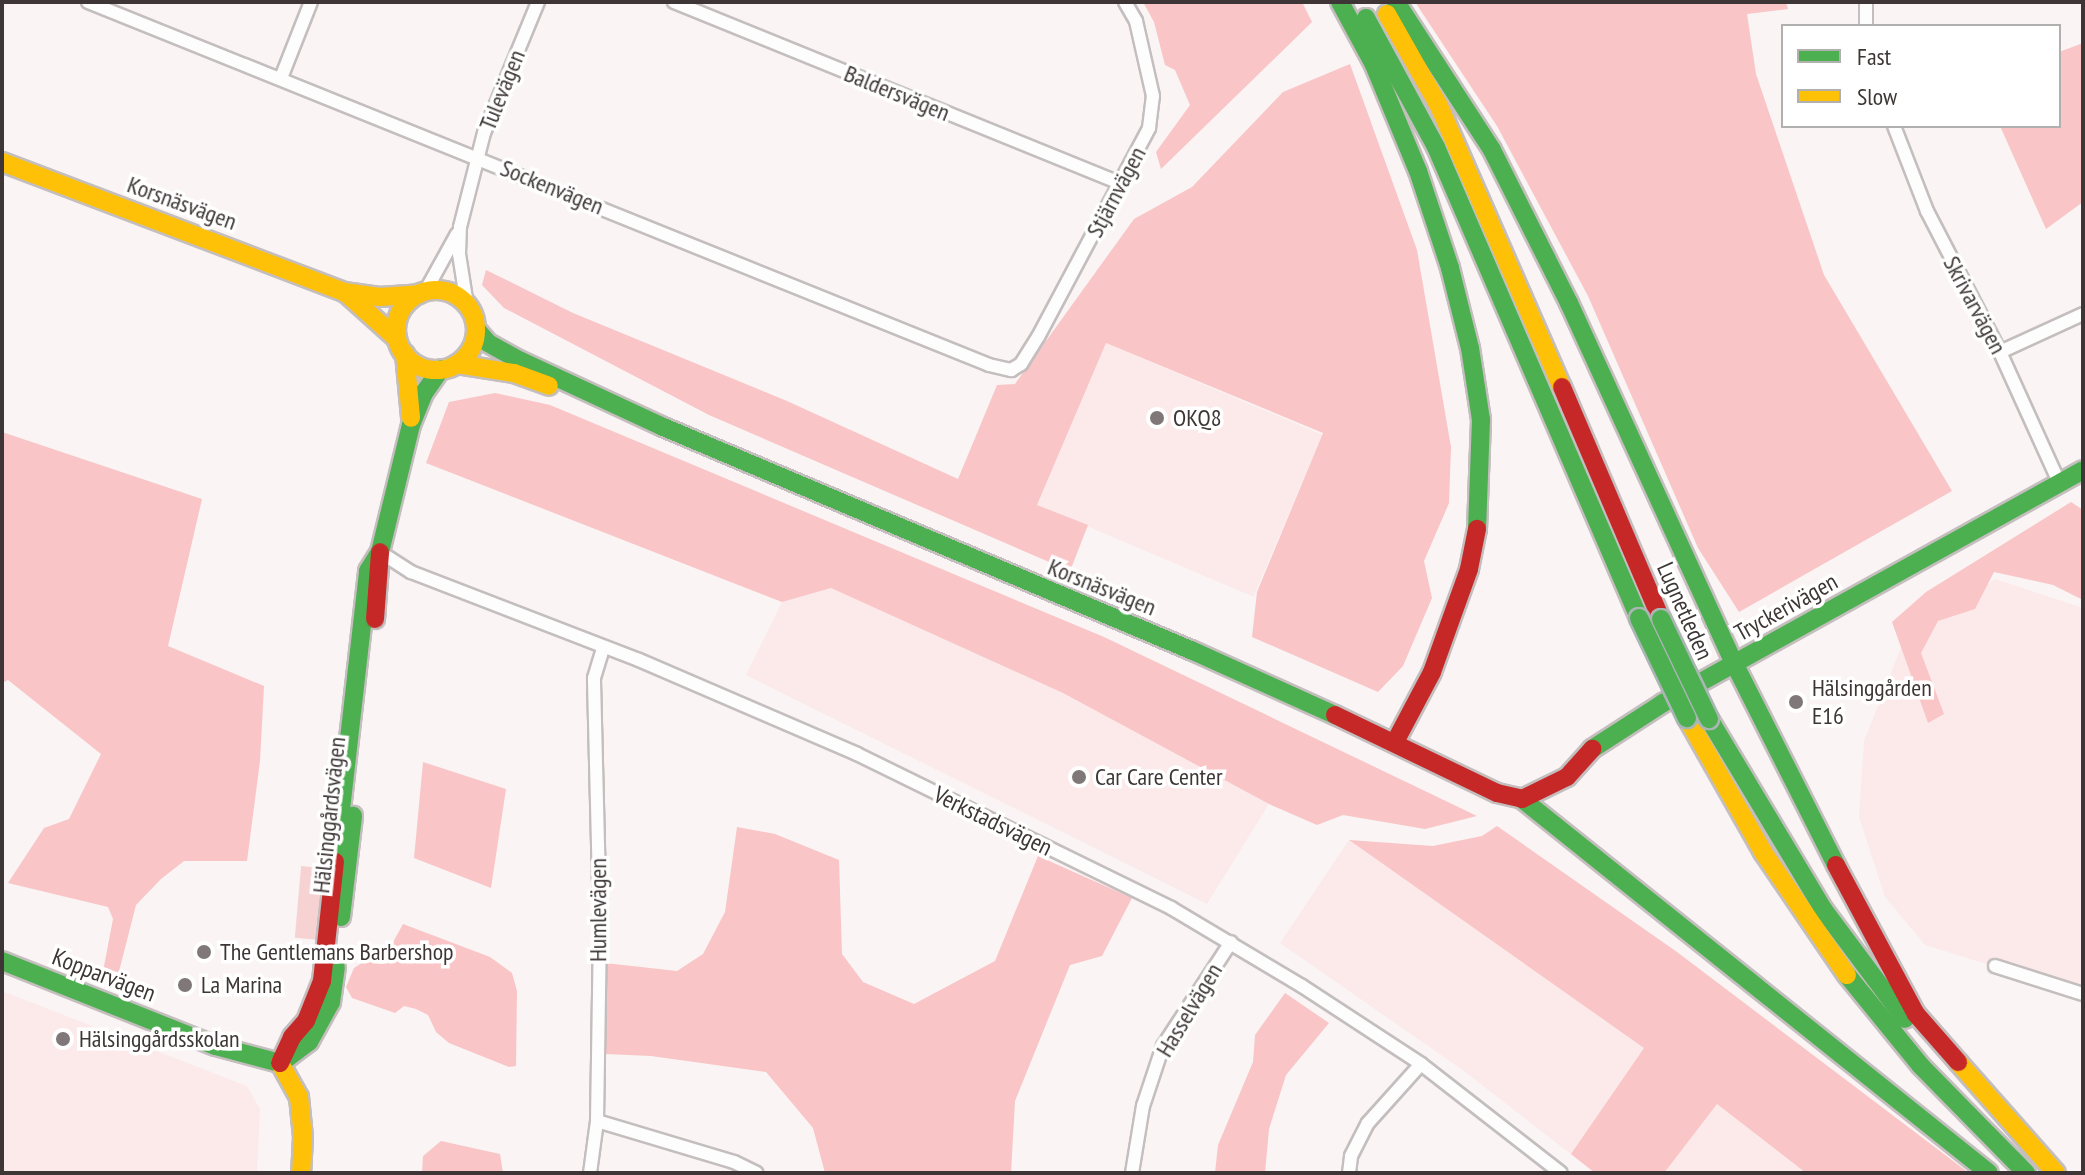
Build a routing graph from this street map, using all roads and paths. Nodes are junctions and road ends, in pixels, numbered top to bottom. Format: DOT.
graph roads {
  1 [pos="90,2"];
  2 [pos="311,2"];
  3 [pos="538,2"];
  4 [pos="674,2"];
  5 [pos="1125,2"];
  6 [pos="1340,2"];
  7 [pos="1357,2"];
  8 [pos="1379,2"];
  9 [pos="1396,2"];
  10 [pos="1866,2"];
  11 [pos="1866,24"];
  12 [pos="281,78"];
  13 [pos="1895,128"];
  14 [pos="477,157"];
  15 [pos="2,162"];
  16 [pos="1120,183"];
  17 [pos="460,227"];
  18 [pos="344,292"];
  19 [pos="422,293"];
  20 [pos="467,305"];
  21 [pos="2083,314"];
  22 [pos="476,329"];
  23 [pos="401,347"];
  24 [pos="2000,352"];
  25 [pos="449,366"];
  26 [pos="1016,368"];
  27 [pos="411,425"];
  28 [pos="661,426"];
  29 [pos="2083,470"];
  30 [pos="2059,482"];
  31 [pos="380,552"];
  32 [pos="603,648"];
  33 [pos="1734,663"];
  34 [pos="1395,742"];
  35 [pos="1522,799"];
  36 [pos="1231,942"];
  37 [pos="2,961"];
  38 [pos="1995,966"];
  39 [pos="2083,994"];
  40 [pos="280,1063"];
  41 [pos="1421,1064"];
  42 [pos="597,1121"];
  43 [pos="301,1173"];
  44 [pos="590,1173"];
  45 [pos="757,1173"];
  46 [pos="1132,1173"];
  47 [pos="1349,1173"];
  48 [pos="1561,1173"];
  49 [pos="1989,1173"];
  50 [pos="2026,1173"];
  51 [pos="2054,1173"];
  1 -- 12 [label="street, Sockenvägen"];
  2 -- 12 [label="street"];
  3 -- 14 [label="street, Tulevägen"];
  4 -- 16 [label="street, Baldersvägen"];
  5 -- 16 [label="street, Stjärnvägen"];
  6 -- 34 [label="main road"];
  7 -- 50 [label="main road, Lugnetleden, bridge"];
  8 -- 51 [label="main road, Lugnetleden, bridge"];
  9 -- 33 [label="main road"];
  10 -- 11 [label="street"];
  12 -- 14 [label="street, Sockenvägen"];
  13 -- 24 [label="street, Skrivarvägen"];
  14 -- 17 [label="street, Tulevägen"];
  14 -- 26 [label="street, Sockenvägen"];
  15 -- 18 [label="main road, Korsnäsvägen"];
  16 -- 26 [label="street, Stjärnvägen"];
  17 -- 19 [label="street, Tulevägen"];
  17 -- 20 [label="street, Tulevägen"];
  18 -- 19 [label="main road, Korsnäsvägen"];
  18 -- 23 [label="main road, Korsnäsvägen"];
  19 -- 20 [label="main road"];
  19 -- 23 [label="main road"];
  20 -- 22 [label="main road"];
  21 -- 24 [label="street"];
  22 -- 25 [label="main road"];
  22 -- 28 [label="main road, Korsnäsvägen"];
  23 -- 25 [label="main road"];
  23 -- 27 [label="main road, Hälsinggårdsvägen"];
  24 -- 30 [label="street, Skrivarvägen"];
  25 -- 27 [label="main road, Hälsinggårdsvägen"];
  25 -- 28 [label="main road, Korsnäsvägen"];
  27 -- 31 [label="main road, Hälsinggårdsvägen"];
  28 -- 34 [label="main road, Korsnäsvägen"];
  29 -- 30 [label="main road, Tryckerivägen"];
  30 -- 33 [label="main road, Tryckerivägen"];
  31 -- 32 [label="street, Verkstadsvägen"];
  31 -- 40 [label="main road, Hälsinggårdsvägen"];
  32 -- 36 [label="street, Verkstadsvägen"];
  32 -- 42 [label="street, Humlevägen"];
  33 -- 35 [label="main road, Tryckerivägen"];
  33 -- 51 [label="main road"];
  34 -- 35 [label="main road, Korsnäsvägen"];
  35 -- 49 [label="main road"];
  36 -- 41 [label="street, Verkstadsvägen"];
  36 -- 46 [label="street, Hasselvägen"];
  37 -- 40 [label="main road, Kopparvägen"];
  38 -- 39 [label="street"];
  40 -- 43 [label="main road"];
  41 -- 47 [label="street"];
  41 -- 48 [label="street, Verkstadsvägen"];
  42 -- 44 [label="street, Humlevägen"];
  42 -- 45 [label="street"];
}
